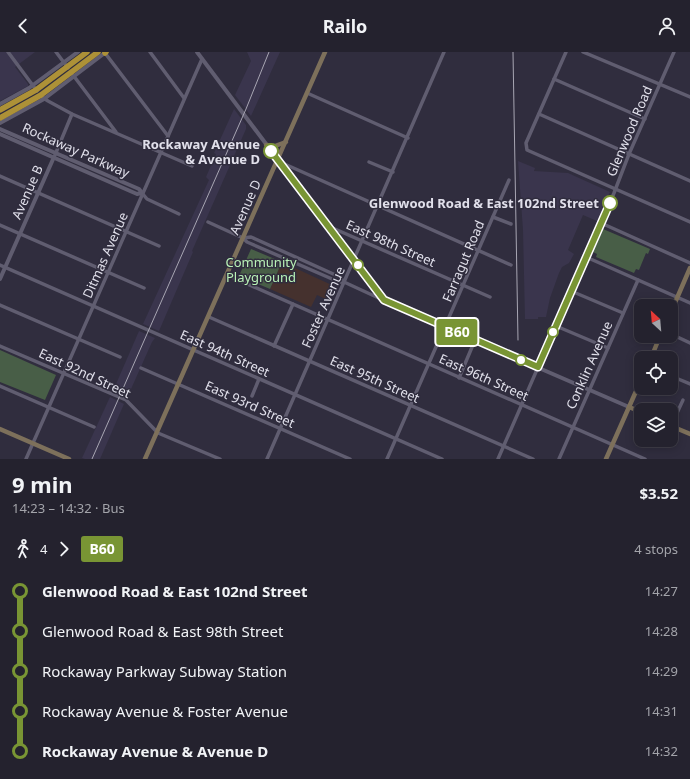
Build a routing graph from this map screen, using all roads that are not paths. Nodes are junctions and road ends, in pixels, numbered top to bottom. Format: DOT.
graph roads {
  1 [pos="8,52"];
  2 [pos="56,52"];
  3 [pos="78,52"];
  4 [pos="87,52"];
  5 [pos="98,52"];
  6 [pos="106,52"];
  7 [pos="150,52"];
  8 [pos="196,52"];
  9 [pos="325,52"];
  10 [pos="444,52"];
  11 [pos="566,52"];
  12 [pos="584,52"];
  13 [pos="674,52"];
  14 [pos="202,59"];
  15 [pos="66,65"];
  16 [pos="73,74"];
  17 [pos="554,79"];
  18 [pos="660,84"];
  19 [pos="38,93"];
  20 [pos="307,94"];
  21 [pos="690,97"];
  22 [pos="184,98"];
  23 [pos="0,104"];
  24 [pos="0,110"];
  25 [pos="72,114"];
  26 [pos="539,114"];
  27 [pos="0,118"];
  28 [pos="106,118"];
  29 [pos="644,119"];
  30 [pos="0,123"];
  31 [pos="101,126"];
  32 [pos="0,129"];
  33 [pos="117,133"];
  34 [pos="0,134"];
  35 [pos="168,136"];
  36 [pos="408,138"];
  37 [pos="286,142"];
  38 [pos="266,145"];
  39 [pos="160,152"];
  40 [pos="629,154"];
  41 [pos="55,155"];
  42 [pos="278,161"];
  43 [pos="369,162"];
  44 [pos="192,166"];
  45 [pos="393,172"];
  46 [pos="0,176"];
  47 [pos="509,180"];
  48 [pos="690,181"];
  49 [pos="615,190"];
  50 [pos="38,192"];
  51 [pos="142,193"];
  52 [pos="378,205"];
  53 [pos="179,214"];
  54 [pos="493,217"];
  55 [pos="208,222"];
  56 [pos="690,222"];
  57 [pos="601,223"];
  58 [pos="511,224"];
  59 [pos="0,225"];
  60 [pos="328,226"];
  61 [pos="126,231"];
  62 [pos="20,234"];
  63 [pos="243,238"];
  64 [pos="362,241"];
  65 [pos="159,246"];
  66 [pos="479,250"];
  67 [pos="586,257"];
  68 [pos="354,260"];
  69 [pos="690,262"];
  70 [pos="0,265"];
  71 [pos="511,265"];
  72 [pos="5,268"];
  73 [pos="690,268"];
  74 [pos="108,272"];
  75 [pos="227,275"];
  76 [pos="0,279"];
  77 [pos="638,280"];
  78 [pos="344,282"];
  79 [pos="464,285"];
  80 [pos="144,288"];
  81 [pos="571,291"];
  82 [pos="490,297"];
  83 [pos="677,297"];
  84 [pos="384,300"];
  85 [pos="690,303"];
  86 [pos="293,304"];
  87 [pos="0,306"];
  88 [pos="93,306"];
  89 [pos="623,313"];
  90 [pos="209,317"];
  91 [pos="328,320"];
  92 [pos="556,326"];
  93 [pos="445,327"];
  94 [pos="678,337"];
  95 [pos="78,340"];
  96 [pos="475,340"];
  97 [pos="690,343"];
  98 [pos="0,346"];
  99 [pos="274,346"];
  100 [pos="608,348"];
  101 [pos="194,350"];
  102 [pos="120,357"];
  103 [pos="310,361"];
  104 [pos="429,364"];
  105 [pos="538,367"];
  106 [pos="142,368"];
  107 [pos="64,374"];
  108 [pos="459,378"];
  109 [pos="259,379"];
  110 [pos="678,379"];
  111 [pos="179,384"];
  112 [pos="690,384"];
  113 [pos="0,386"];
  114 [pos="590,390"];
  115 [pos="295,395"];
  116 [pos="634,395"];
  117 [pos="252,396"];
  118 [pos="683,400"];
  119 [pos="521,404"];
  120 [pos="411,405"];
  121 [pos="49,407"];
  122 [pos="629,407"];
  123 [pos="634,409"];
  124 [pos="678,411"];
  125 [pos="94,427"];
  126 [pos="573,427"];
  127 [pos="280,428"];
  128 [pos="0,429"];
  129 [pos="678,429"];
  130 [pos="158,433"];
  131 [pos="690,434"];
  132 [pos="396,439"];
  133 [pos="33,443"];
  134 [pos="613,445"];
  135 [pos="503,446"];
  136 [pos="26,459"];
  137 [pos="69,459"];
  138 [pos="145,459"];
  139 [pos="220,459"];
  140 [pos="267,459"];
  141 [pos="350,459"];
  142 [pos="387,459"];
  143 [pos="442,459"];
  144 [pos="498,459"];
  145 [pos="533,459"];
  146 [pos="559,459"];
  147 [pos="606,459"];
  148 [pos="645,459"];
  1 -- 19 [label="street"];
  2 -- 15 [label="street"];
  3 -- 15 [label="street"];
  4 -- 15 [label="highway"];
  5 -- 16 [label="highway"];
  6 -- 16 [label="street"];
  6 -- 35 [label="street"];
  7 -- 22 [label="street"];
  8 -- 14 [label="street"];
  9 -- 20 [label="main road, Avenue D"];
  10 -- 36 [label="street, Foster Avenue"];
  11 -- 17 [label="street"];
  12 -- 18 [label="street"];
  13 -- 18 [label="street, Glenwood Road"];
  14 -- 22 [label="street, Ditmas Avenue"];
  14 -- 38 [label="street"];
  15 -- 16 [label="street"];
  15 -- 19 [label="highway"];
  16 -- 19 [label="highway"];
  16 -- 28 [label="street"];
  17 -- 26 [label="street"];
  17 -- 29 [label="street"];
  18 -- 21 [label="street"];
  18 -- 29 [label="street, Glenwood Road"];
  19 -- 23 [label="street"];
  19 -- 24 [label="highway"];
  19 -- 25 [label="street"];
  19 -- 27 [label="highway"];
  19 -- 30 [label="street"];
  20 -- 36 [label="street"];
  20 -- 37 [label="main road, Avenue D"];
  22 -- 35 [label="street, Ditmas Avenue"];
  25 -- 31 [label="street"];
  25 -- 41 [label="street, Avenue B"];
  26 -- 40 [label="street"];
  26 -- 49 [label="street"];
  28 -- 31 [label="street"];
  28 -- 33 [label="street"];
  29 -- 40 [label="street, Glenwood Road"];
  31 -- 33 [label="street"];
  32 -- 41 [label="street, Rockaway Parkway"];
  33 -- 39 [label="street"];
  34 -- 41 [label="street, Rockaway Parkway"];
  35 -- 39 [label="street, Ditmas Avenue"];
  36 -- 45 [label="street, Foster Avenue"];
  37 -- 38 [label="main road"];
  37 -- 42 [label="main road, Avenue D"];
  38 -- 42 [label="street"];
  39 -- 44 [label="street"];
  39 -- 51 [label="street, Ditmas Avenue"];
  40 -- 48 [label="street"];
  40 -- 49 [label="street, Glenwood Road"];
  41 -- 50 [label="street, Avenue B"];
  41 -- 51 [label="street, Rockaway Parkway"];
  42 -- 52 [label="street"];
  42 -- 60 [label="street"];
  42 -- 63 [label="main road, Avenue D"];
  43 -- 45 [label="street"];
  45 -- 52 [label="street, Foster Avenue"];
  46 -- 50 [label="street"];
  47 -- 54 [label="street, Farragut Road"];
  49 -- 56 [label="street"];
  49 -- 57 [label="street, Glenwood Road"];
  50 -- 61 [label="street"];
  50 -- 62 [label="street, Avenue B"];
  51 -- 53 [label="street, Rockaway Parkway"];
  51 -- 61 [label="street, Ditmas Avenue"];
  52 -- 64 [label="street, Foster Avenue"];
  52 -- 66 [label="street"];
  54 -- 58 [label="street"];
  54 -- 66 [label="street, Farragut Road"];
  55 -- 63 [label="street"];
  57 -- 67 [label="street, Glenwood Road"];
  57 -- 69 [label="street"];
  59 -- 62 [label="street"];
  60 -- 64 [label="street, East 98th Street"];
  60 -- 68 [label="street"];
  61 -- 65 [label="street"];
  61 -- 74 [label="street, Ditmas Avenue"];
  62 -- 72 [label="street, Avenue B"];
  62 -- 74 [label="street"];
  63 -- 75 [label="main road, Avenue D"];
  63 -- 78 [label="street"];
  64 -- 68 [label="street, Foster Avenue"];
  64 -- 79 [label="street, East 98th Street"];
  66 -- 71 [label="street"];
  66 -- 79 [label="street, Farragut Road"];
  67 -- 77 [label="street"];
  67 -- 81 [label="street, Glenwood Road"];
  68 -- 78 [label="street, Foster Avenue"];
  68 -- 84 [label="street"];
  70 -- 72 [label="street, East 94th Street"];
  72 -- 76 [label="street, Avenue B"];
  72 -- 88 [label="street, East 94th Street"];
  73 -- 83 [label="main road"];
  74 -- 80 [label="street"];
  74 -- 88 [label="street, Ditmas Avenue"];
  75 -- 86 [label="street, East 96th Street"];
  75 -- 90 [label="main road, Avenue D"];
  77 -- 83 [label="street"];
  77 -- 89 [label="street, Conklin Avenue"];
  78 -- 84 [label="street"];
  78 -- 91 [label="street, Foster Avenue"];
  79 -- 82 [label="street, East 98th Street"];
  79 -- 93 [label="street, Farragut Road"];
  81 -- 89 [label="street"];
  81 -- 92 [label="street, Glenwood Road"];
  83 -- 85 [label="street"];
  84 -- 93 [label="street"];
  86 -- 91 [label="street, East 96th Street"];
  86 -- 99 [label="street"];
  87 -- 95 [label="street"];
  88 -- 95 [label="street, Ditmas Avenue"];
  88 -- 101 [label="street, East 94th Street"];
  89 -- 100 [label="street, Conklin Avenue"];
  90 -- 99 [label="street, East 95th Street"];
  90 -- 101 [label="main road, Avenue D"];
  91 -- 103 [label="street, Foster Avenue"];
  91 -- 104 [label="street, East 96th Street"];
  92 -- 100 [label="street"];
  92 -- 105 [label="street, Glenwood Road"];
  93 -- 96 [label="street"];
  93 -- 104 [label="street, Farragut Road"];
  94 -- 97 [label="street"];
  95 -- 102 [label="street"];
  95 -- 107 [label="street, Ditmas Avenue"];
  96 -- 105 [label="street"];
  96 -- 108 [label="street"];
  98 -- 107 [label="street, East 92nd Street"];
  99 -- 103 [label="street, East 95th Street"];
  100 -- 114 [label="street, Conklin Avenue"];
  101 -- 109 [label="street, East 94th Street"];
  101 -- 111 [label="main road, Avenue D"];
  103 -- 115 [label="street, Foster Avenue"];
  103 -- 120 [label="street, East 95th Street"];
  104 -- 108 [label="street, East 96th Street"];
  104 -- 120 [label="street, Farragut Road"];
  105 -- 114 [label="street"];
  105 -- 119 [label="street, Glenwood Road"];
  106 -- 111 [label="street, East 93rd Street"];
  107 -- 121 [label="street, Ditmas Avenue"];
  107 -- 130 [label="street, East 92nd Street"];
  108 -- 119 [label="street, East 96th Street"];
  109 -- 115 [label="street, East 94th Street"];
  109 -- 117 [label="street"];
  110 -- 112 [label="street"];
  111 -- 127 [label="street, East 93rd Street"];
  111 -- 130 [label="main road, Avenue D"];
  113 -- 121 [label="street"];
  114 -- 122 [label="street"];
  114 -- 126 [label="street, Conklin Avenue"];
  115 -- 127 [label="street, Foster Avenue"];
  115 -- 132 [label="street, East 94th Street"];
  116 -- 122 [label="main road"];
  118 -- 124 [label="street"];
  119 -- 126 [label="street, East 96th Street"];
  119 -- 135 [label="street, Glenwood Road"];
  120 -- 132 [label="street, Farragut Road"];
  120 -- 135 [label="street, East 95th Street"];
  121 -- 125 [label="street"];
  121 -- 133 [label="street, Ditmas Avenue"];
  122 -- 123 [label="main road"];
  122 -- 134 [label="main road"];
  126 -- 134 [label="street, East 96th Street"];
  126 -- 146 [label="street, Conklin Avenue"];
  127 -- 140 [label="street, Foster Avenue"];
  127 -- 141 [label="street, East 93rd Street"];
  128 -- 133 [label="main road"];
  129 -- 131 [label="main road"];
  130 -- 138 [label="main road, Avenue D"];
  130 -- 139 [label="street, East 92nd Street"];
  132 -- 142 [label="street, Farragut Road"];
  132 -- 143 [label="street, East 94th Street"];
  133 -- 136 [label="street, Ditmas Avenue"];
  133 -- 137 [label="main road"];
  134 -- 147 [label="main road"];
  134 -- 148 [label="street, East 96th Street"];
  135 -- 144 [label="street, Glenwood Road"];
  135 -- 145 [label="street, East 95th Street"];
}
